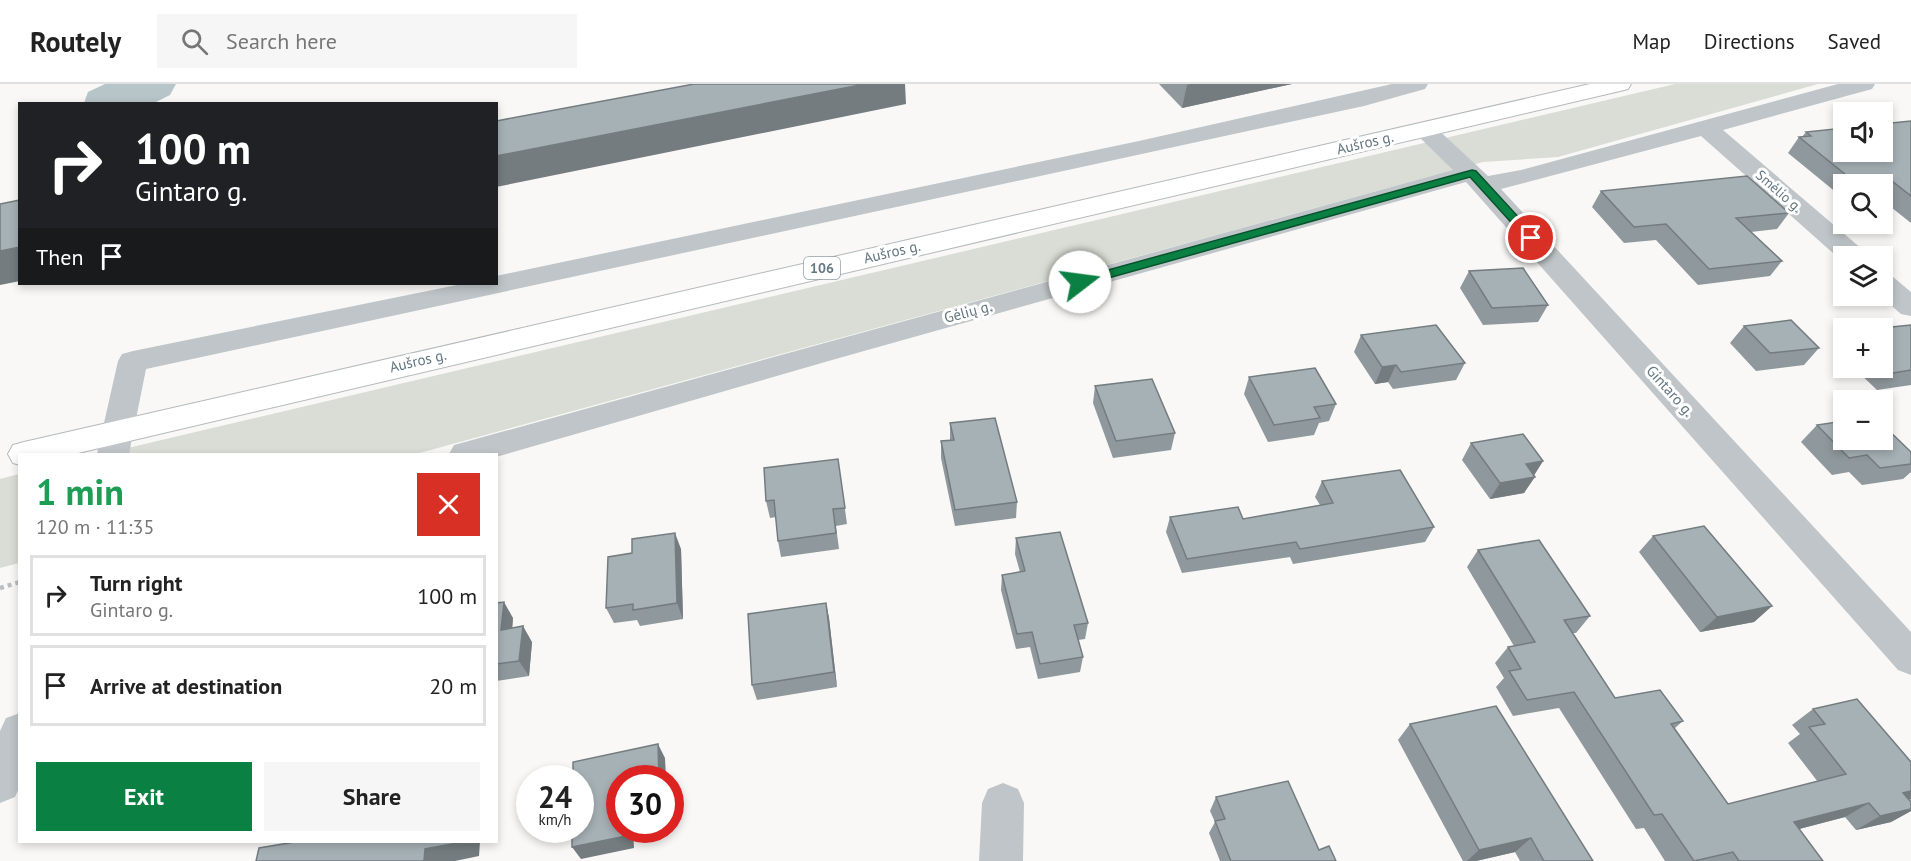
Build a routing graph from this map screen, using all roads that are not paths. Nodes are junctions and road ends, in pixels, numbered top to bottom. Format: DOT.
graph roads {
  1 [pos="1417,84"];
  2 [pos="1620,84"];
  3 [pos="1864,84"];
  4 [pos="1704,126"];
  5 [pos="1424,129"];
  6 [pos="1478,179"];
  7 [pos="1842,246"];
  8 [pos="1893,291"];
  9 [pos="1911,307"];
  10 [pos="115,443"];
  11 [pos="38,453"];
  12 [pos="469,453"];
  13 [pos="18,456"];
  14 [pos="0,460"];
  15 [pos="1911,658"];
  16 [pos="18,736"];
  17 [pos="0,783"];
  18 [pos="1003,802"];
  19 [pos="1001,861"];
  1 -- 10 [label="street"];
  2 -- 5 [label="main road, Aušros g. / 106"];
  3 -- 4 [label="street, Gėlių g."];
  4 -- 6 [label="street, Gėlių g."];
  4 -- 7 [label="street, Smėlio g."];
  5 -- 6 [label="street, Gintaro g."];
  5 -- 10 [label="main road, Aušros g. / 106"];
  6 -- 12 [label="street, Gėlių g."];
  6 -- 15 [label="street, Gintaro g."];
  8 -- 9 [label="street"];
  10 -- 11 [label="main road, Aušros g. / 106"];
  13 -- 14 [label="main road, Aušros g. / 106"];
  16 -- 17 [label="street"];
  18 -- 19 [label="street"];
}
